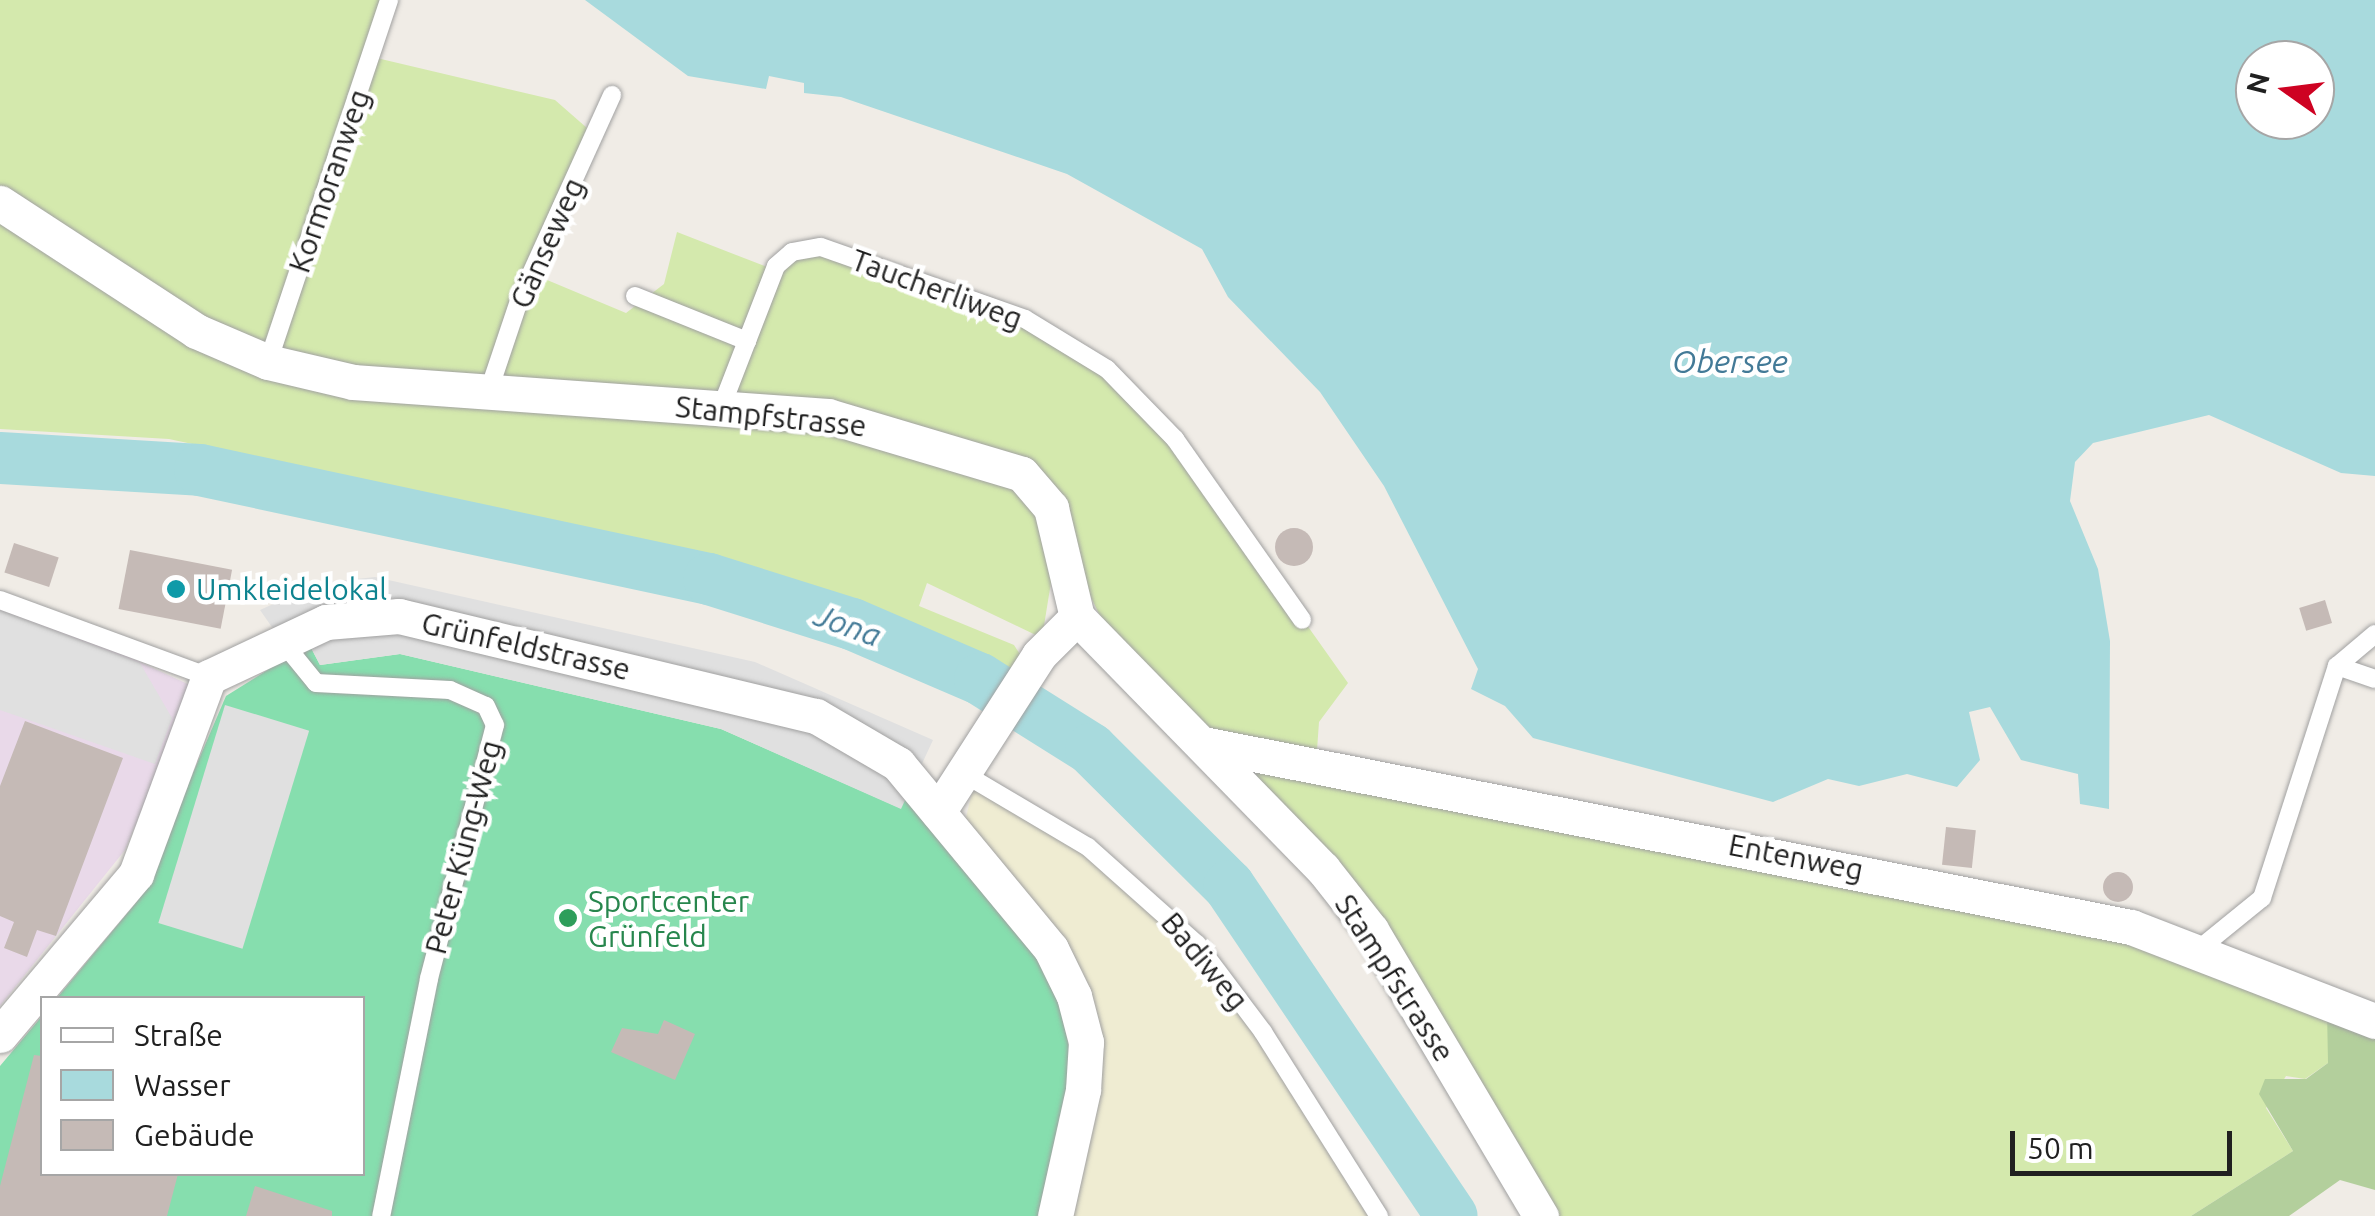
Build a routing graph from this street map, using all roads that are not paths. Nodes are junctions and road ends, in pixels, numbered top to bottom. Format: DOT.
graph roads {
  1 [pos="389,0"];
  2 [pos="612,96"];
  3 [pos="0,203"];
  4 [pos="635,296"];
  5 [pos="747,341"];
  6 [pos="268,362"];
  7 [pos="488,394"];
  8 [pos="721,408"];
  9 [pos="0,600"];
  10 [pos="1077,617"];
  11 [pos="1302,620"];
  12 [pos="2375,634"];
  13 [pos="281,640"];
  14 [pos="2337,666"];
  15 [pos="209,677"];
  16 [pos="2375,679"];
  17 [pos="1203,744"];
  18 [pos="963,772"];
  19 [pos="938,812"];
  20 [pos="2199,949"];
  21 [pos="2375,1021"];
  22 [pos="0,1036"];
  23 [pos="382,1216"];
  24 [pos="1055,1216"];
  25 [pos="1379,1216"];
  26 [pos="1540,1216"];
  1 -- 6 [label="lane, Kormoranweg"];
  2 -- 7 [label="lane, Gänseweg"];
  3 -- 6 [label="street, Stampfstrasse"];
  4 -- 5 [label="lane"];
  5 -- 8 [label="lane, Taucherliweg"];
  5 -- 11 [label="lane, Taucherliweg"];
  6 -- 7 [label="street, Stampfstrasse"];
  7 -- 8 [label="street, Stampfstrasse"];
  8 -- 10 [label="street, Stampfstrasse"];
  9 -- 15 [label="lane"];
  10 -- 17 [label="street, Stampfstrasse"];
  10 -- 18 [label="street"];
  12 -- 14 [label="lane"];
  13 -- 15 [label="street, Grünfeldstrasse"];
  13 -- 19 [label="street, Grünfeldstrasse"];
  13 -- 23 [label="lane, Peter Küng-Weg"];
  14 -- 16 [label="lane"];
  14 -- 20 [label="lane"];
  15 -- 22 [label="street"];
  17 -- 20 [label="street, Entenweg"];
  17 -- 26 [label="street, Stampfstrasse"];
  18 -- 19 [label="street"];
  18 -- 25 [label="lane, Badiweg"];
  19 -- 24 [label="street, Grünfeldstrasse"];
  20 -- 21 [label="street, Entenweg"];
}
